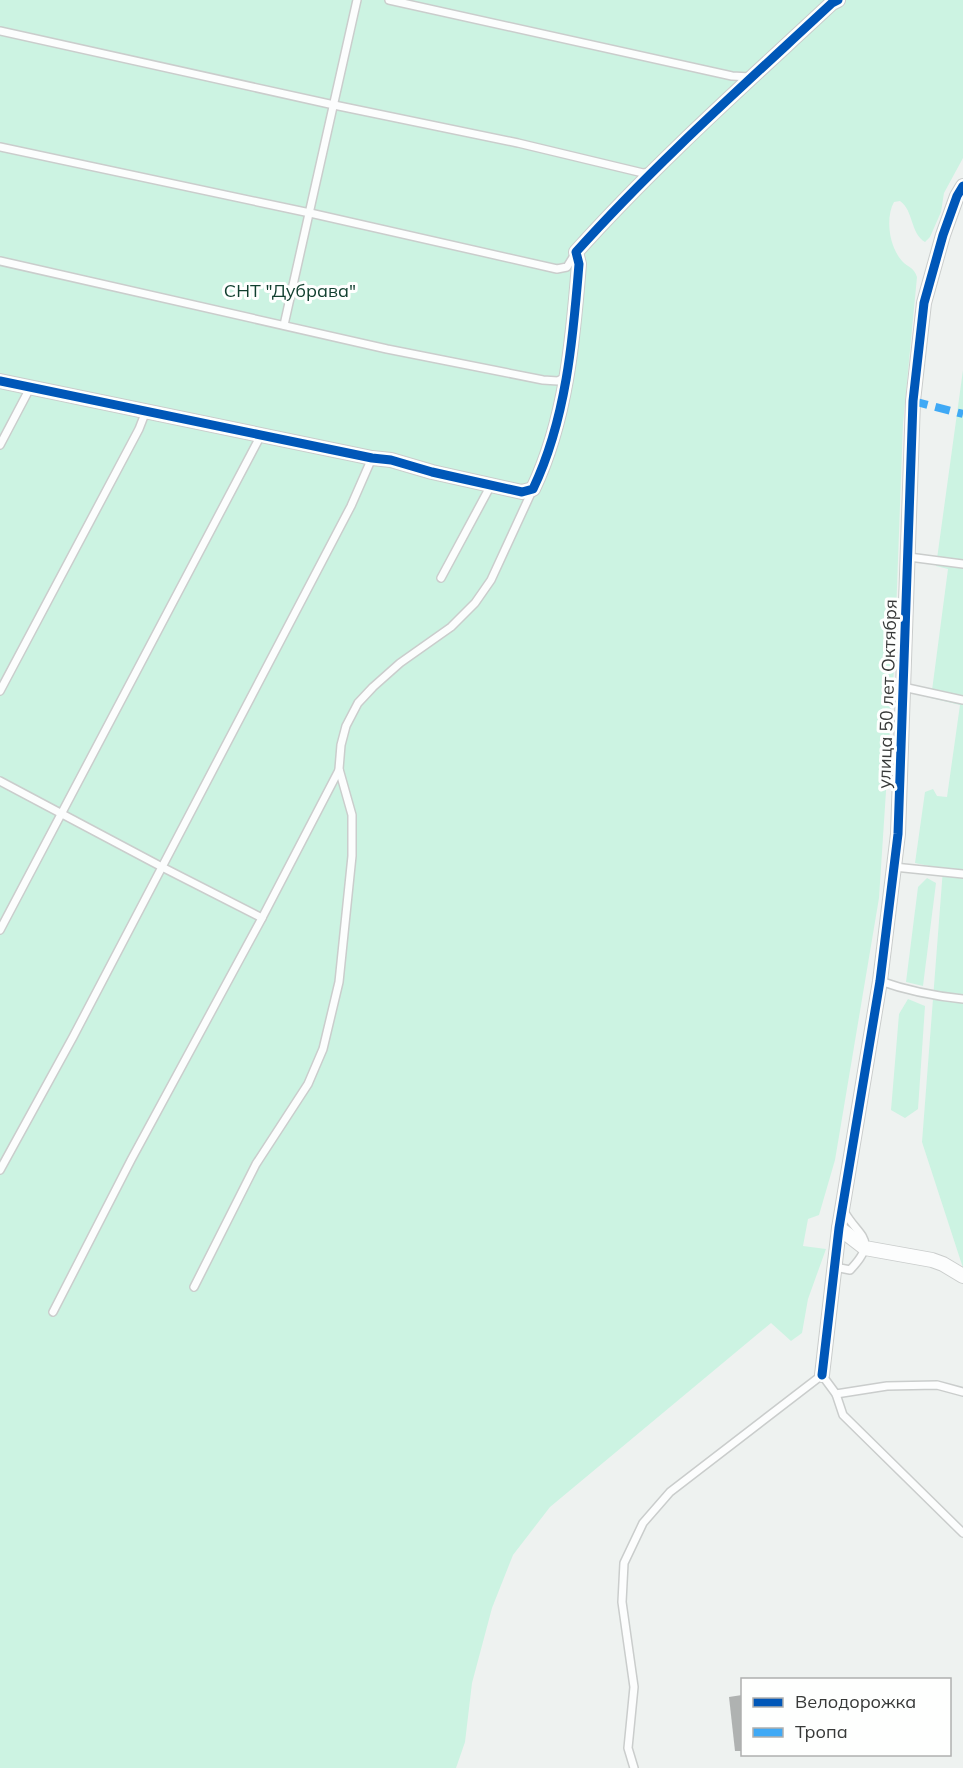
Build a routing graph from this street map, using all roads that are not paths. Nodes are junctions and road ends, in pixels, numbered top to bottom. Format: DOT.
graph roads {
  1 [pos="357,0"];
  2 [pos="389,0"];
  3 [pos="838,0"];
  4 [pos="0,31"];
  5 [pos="752,78"];
  6 [pos="334,105"];
  7 [pos="0,147"];
  8 [pos="653,172"];
  9 [pos="963,186"];
  10 [pos="310,213"];
  11 [pos="576,252"];
  12 [pos="0,261"];
  13 [pos="284,325"];
  14 [pos="566,377"];
  15 [pos="0,381"];
  16 [pos="30,388"];
  17 [pos="146,411"];
  18 [pos="261,435"];
  19 [pos="0,445"];
  20 [pos="372,459"];
  21 [pos="491,485"];
  22 [pos="533,489"];
  23 [pos="909,557"];
  24 [pos="963,564"];
  25 [pos="441,578"];
  26 [pos="903,687"];
  27 [pos="0,691"];
  28 [pos="963,700"];
  29 [pos="339,769"];
  30 [pos="0,781"];
  31 [pos="62,813"];
  32 [pos="162,867"];
  33 [pos="894,867"];
  34 [pos="963,874"];
  35 [pos="262,918"];
  36 [pos="0,930"];
  37 [pos="880,981"];
  38 [pos="963,999"];
  39 [pos="0,1170"];
  40 [pos="842,1207"];
  41 [pos="839,1228"];
  42 [pos="865,1248"];
  43 [pos="835,1260"];
  44 [pos="963,1276"];
  45 [pos="194,1287"];
  46 [pos="53,1312"];
  47 [pos="822,1376"];
  48 [pos="963,1392"];
  49 [pos="836,1394"];
  50 [pos="963,1533"];
  51 [pos="634,1768"];
  1 -- 6 [label="lane"];
  2 -- 5 [label="lane"];
  3 -- 5 [label="street"];
  4 -- 6 [label="lane"];
  5 -- 8 [label="street"];
  6 -- 8 [label="lane"];
  6 -- 10 [label="lane"];
  7 -- 10 [label="lane"];
  8 -- 11 [label="street"];
  9 -- 23 [label="street, улица 50 лет Октября"];
  10 -- 11 [label="lane"];
  10 -- 13 [label="lane"];
  11 -- 14 [label="street"];
  12 -- 13 [label="lane"];
  13 -- 14 [label="lane"];
  14 -- 22 [label="street"];
  15 -- 16 [label="street"];
  16 -- 17 [label="street"];
  16 -- 19 [label="lane"];
  17 -- 18 [label="street"];
  17 -- 27 [label="lane"];
  18 -- 20 [label="street"];
  18 -- 31 [label="lane"];
  20 -- 21 [label="street"];
  20 -- 32 [label="lane"];
  21 -- 22 [label="street"];
  21 -- 25 [label="lane"];
  22 -- 29 [label="lane"];
  23 -- 24 [label="lane"];
  23 -- 26 [label="street, улица 50 лет Октября"];
  26 -- 28 [label="lane"];
  26 -- 33 [label="street, улица 50 лет Октября"];
  29 -- 35 [label="lane"];
  29 -- 45 [label="lane"];
  30 -- 31 [label="lane"];
  31 -- 32 [label="lane"];
  31 -- 36 [label="lane"];
  32 -- 35 [label="lane"];
  32 -- 39 [label="lane"];
  33 -- 34 [label="lane"];
  33 -- 37 [label="street, улица 50 лет Октября"];
  35 -- 46 [label="lane"];
  37 -- 38 [label="lane"];
  37 -- 40 [label="street, улица 50 лет Октября"];
  40 -- 41 [label="street, улица 50 лет Октября"];
  40 -- 42 [label="lane"];
  41 -- 42 [label="street"];
  41 -- 43 [label="street, улица 50 лет Октября"];
  42 -- 43 [label="lane"];
  42 -- 44 [label="street"];
  43 -- 47 [label="street, улица 50 лет Октября"];
  47 -- 49 [label="lane"];
  47 -- 51 [label="lane"];
  48 -- 49 [label="lane"];
  49 -- 50 [label="lane"];
}
